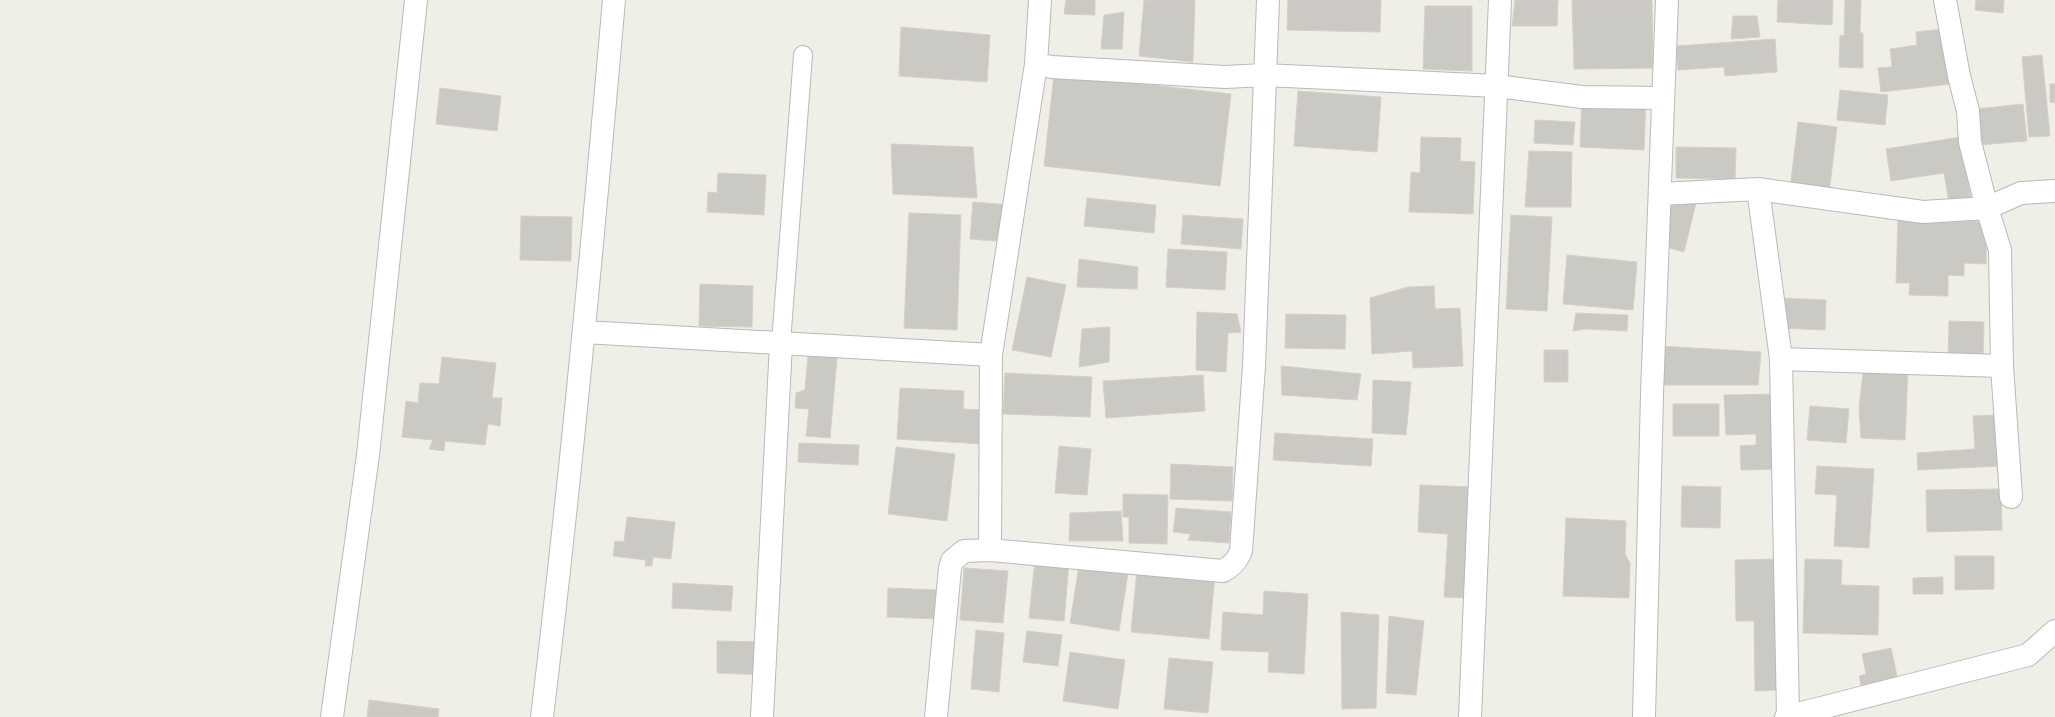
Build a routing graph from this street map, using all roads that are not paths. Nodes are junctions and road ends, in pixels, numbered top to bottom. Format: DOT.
graph roads {
  1 [pos="416,0"];
  2 [pos="614,0"];
  3 [pos="1040,0"];
  4 [pos="1268,0"];
  5 [pos="1500,0"];
  6 [pos="1667,0"];
  7 [pos="1946,0"];
  8 [pos="803,55"];
  9 [pos="1036,64"];
  10 [pos="1264,76"];
  11 [pos="1497,86"];
  12 [pos="1663,98"];
  13 [pos="1758,189"];
  14 [pos="2055,192"];
  15 [pos="1660,194"];
  16 [pos="1987,208"];
  17 [pos="584,332"];
  18 [pos="781,343"];
  19 [pos="991,354"];
  20 [pos="1781,359"];
  21 [pos="2002,366"];
  22 [pos="2011,497"];
  23 [pos="990,550"];
  24 [pos="2055,631"];
  25 [pos="332,717"];
  26 [pos="542,717"];
  27 [pos="762,717"];
  28 [pos="936,717"];
  29 [pos="1470,717"];
  30 [pos="1644,717"];
  31 [pos="1787,717"];
  1 -- 25 [label="street"];
  2 -- 17 [label="street"];
  3 -- 9 [label="street"];
  4 -- 10 [label="street"];
  5 -- 11 [label="street"];
  6 -- 12 [label="street"];
  7 -- 16 [label="street"];
  8 -- 18 [label="lane"];
  9 -- 10 [label="street"];
  9 -- 19 [label="street"];
  10 -- 11 [label="street"];
  10 -- 23 [label="street"];
  11 -- 12 [label="street"];
  11 -- 29 [label="street"];
  12 -- 15 [label="street"];
  13 -- 15 [label="street"];
  13 -- 16 [label="street"];
  13 -- 20 [label="street"];
  14 -- 16 [label="street"];
  15 -- 30 [label="street"];
  16 -- 21 [label="street"];
  17 -- 18 [label="street"];
  17 -- 26 [label="street"];
  18 -- 19 [label="street"];
  18 -- 27 [label="street"];
  19 -- 23 [label="street"];
  20 -- 21 [label="street"];
  20 -- 31 [label="street"];
  21 -- 22 [label="street"];
  23 -- 28 [label="street"];
  24 -- 31 [label="street"];
}
